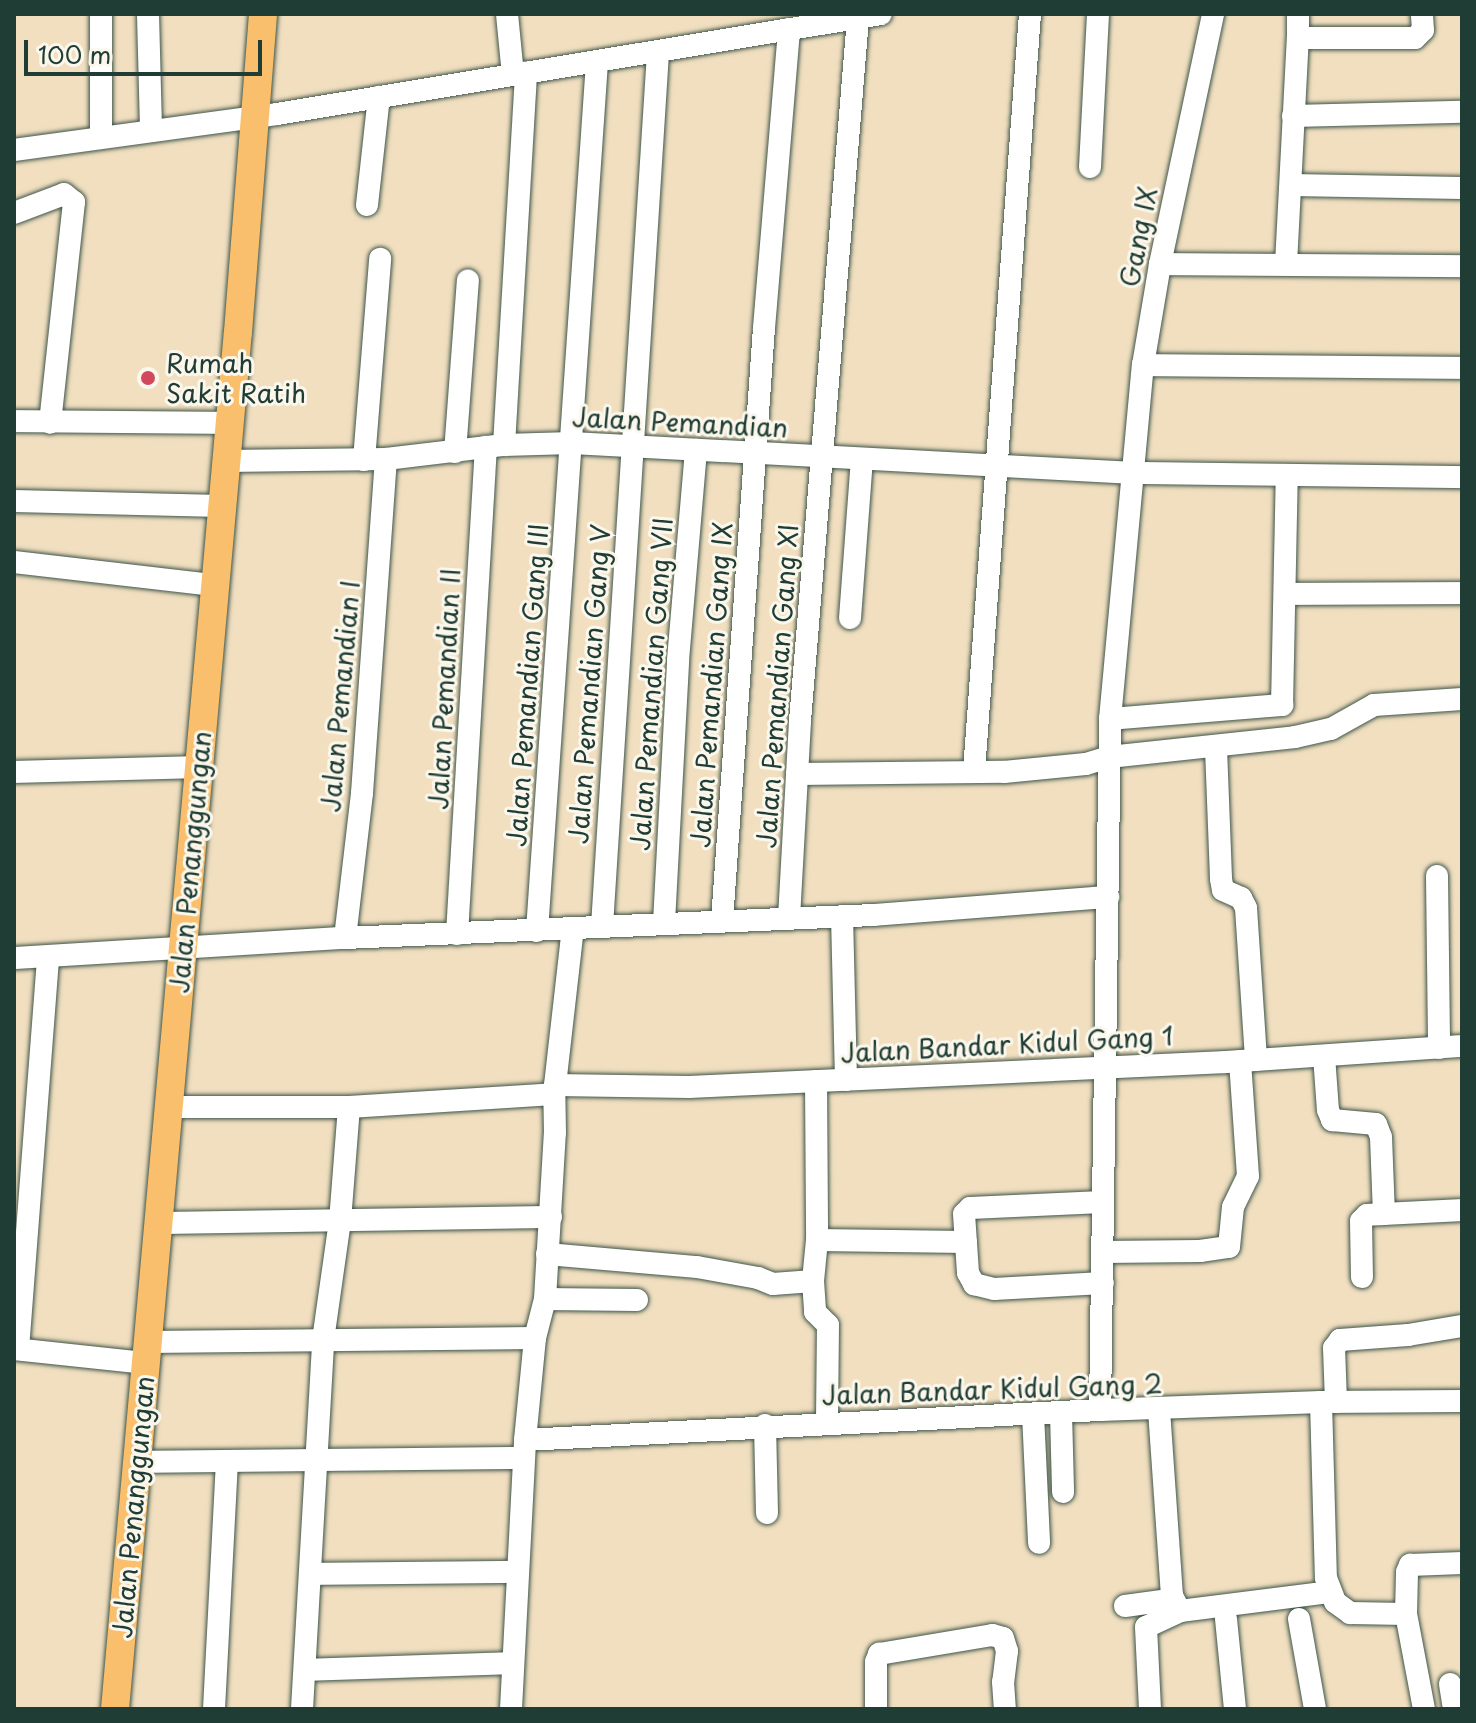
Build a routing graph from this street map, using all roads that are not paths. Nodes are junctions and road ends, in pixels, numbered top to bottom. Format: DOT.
graph roads {
  1 [pos="101,14"];
  2 [pos="148,14"];
  3 [pos="263,14"];
  4 [pos="507,14"];
  5 [pos="881,14"];
  6 [pos="1030,14"];
  7 [pos="1098,14"];
  8 [pos="1213,14"];
  9 [pos="1298,14"];
  10 [pos="1422,14"];
  11 [pos="858,18"];
  12 [pos="789,29"];
  13 [pos="1298,38"];
  14 [pos="658,52"];
  15 [pos="597,61"];
  16 [pos="519,74"];
  17 [pos="379,97"];
  18 [pos="1462,112"];
  19 [pos="1293,116"];
  20 [pos="253,118"];
  21 [pos="151,130"];
  22 [pos="101,137"];
  23 [pos="14,150"];
  24 [pos="1090,167"];
  25 [pos="1291,185"];
  26 [pos="1462,188"];
  27 [pos="367,205"];
  28 [pos="14,213"];
  29 [pos="380,259"];
  30 [pos="1160,264"];
  31 [pos="1286,264"];
  32 [pos="1462,266"];
  33 [pos="468,280"];
  34 [pos="1143,365"];
  35 [pos="1462,368"];
  36 [pos="14,421"];
  37 [pos="50,423"];
  38 [pos="228,423"];
  39 [pos="572,443"];
  40 [pos="495,446"];
  41 [pos="633,446"];
  42 [pos="696,450"];
  43 [pos="455,452"];
  44 [pos="755,453"];
  45 [pos="822,458"];
  46 [pos="375,459"];
  47 [pos="862,460"];
  48 [pos="225,461"];
  49 [pos="995,467"];
  50 [pos="1134,473"];
  51 [pos="1287,475"];
  52 [pos="1462,477"];
  53 [pos="14,501"];
  54 [pos="221,506"];
  55 [pos="14,562"];
  56 [pos="214,585"];
  57 [pos="1462,593"];
  58 [pos="1285,594"];
  59 [pos="850,618"];
  60 [pos="1462,699"];
  61 [pos="1110,719"];
  62 [pos="1216,748"];
  63 [pos="1109,757"];
  64 [pos="199,767"];
  65 [pos="974,771"];
  66 [pos="14,772"];
  67 [pos="797,774"];
  68 [pos="1437,876"];
  69 [pos="1108,897"];
  70 [pos="842,916"];
  71 [pos="789,918"];
  72 [pos="722,921"];
  73 [pos="664,922"];
  74 [pos="602,926"];
  75 [pos="573,928"];
  76 [pos="537,931"];
  77 [pos="457,934"];
  78 [pos="345,938"];
  79 [pos="183,950"];
  80 [pos="14,958"];
  81 [pos="48,958"];
  82 [pos="1462,1046"];
  83 [pos="1439,1048"];
  84 [pos="1324,1056"];
  85 [pos="1248,1060"];
  86 [pos="1107,1065"];
  87 [pos="846,1080"];
  88 [pos="816,1081"];
  89 [pos="554,1089"];
  90 [pos="168,1107"];
  91 [pos="349,1107"];
  92 [pos="24,1148"];
  93 [pos="1102,1202"];
  94 [pos="1462,1210"];
  95 [pos="1384,1214"];
  96 [pos="551,1217"];
  97 [pos="340,1221"];
  98 [pos="158,1223"];
  99 [pos="817,1240"];
  100 [pos="966,1242"];
  101 [pos="1103,1252"];
  102 [pos="547,1254"];
  103 [pos="1362,1277"];
  104 [pos="813,1281"];
  105 [pos="1103,1283"];
  106 [pos="545,1299"];
  107 [pos="637,1300"];
  108 [pos="1462,1326"];
  109 [pos="535,1338"];
  110 [pos="323,1340"];
  111 [pos="16,1349"];
  112 [pos="147,1353"];
  113 [pos="1462,1401"];
  114 [pos="1329,1402"];
  115 [pos="1100,1410"];
  116 [pos="1159,1411"];
  117 [pos="1061,1413"];
  118 [pos="1033,1414"];
  119 [pos="827,1423"];
  120 [pos="765,1425"];
  121 [pos="525,1449"];
  122 [pos="317,1460"];
  123 [pos="227,1461"];
  124 [pos="138,1462"];
  125 [pos="1063,1492"];
  126 [pos="767,1513"];
  127 [pos="1039,1543"];
  128 [pos="1462,1563"];
  129 [pos="516,1572"];
  130 [pos="311,1574"];
  131 [pos="1331,1592"];
  132 [pos="1176,1603"];
  133 [pos="1125,1606"];
  134 [pos="1406,1614"];
  135 [pos="1226,1619"];
  136 [pos="1299,1619"];
  137 [pos="512,1663"];
  138 [pos="306,1670"];
  139 [pos="1450,1684"];
  140 [pos="115,1709"];
  141 [pos="214,1709"];
  142 [pos="302,1709"];
  143 [pos="511,1709"];
  144 [pos="876,1709"];
  145 [pos="1005,1709"];
  146 [pos="1150,1709"];
  147 [pos="1235,1709"];
  148 [pos="1314,1709"];
  149 [pos="1424,1709"];
  150 [pos="1454,1709"];
  1 -- 22 [label="street"];
  2 -- 21 [label="street"];
  3 -- 20 [label="main road, Jalan Penanggungan"];
  4 -- 16 [label="street, Jalan Pemandian II"];
  5 -- 11 [label="street"];
  6 -- 49 [label="street"];
  7 -- 24 [label="street"];
  8 -- 30 [label="street, Gang IX"];
  9 -- 13 [label="street"];
  10 -- 13 [label="street"];
  11 -- 12 [label="street"];
  11 -- 45 [label="street, Jalan Pemandian Gang XI"];
  12 -- 14 [label="street"];
  12 -- 44 [label="street, Jalan Pemandian Gang IX"];
  13 -- 19 [label="street"];
  14 -- 15 [label="street"];
  14 -- 41 [label="street, Jalan Pemandian Gang V"];
  15 -- 16 [label="street"];
  15 -- 39 [label="street, Jalan Pemandian Gang III"];
  16 -- 17 [label="street"];
  16 -- 40 [label="street, Jalan Pemandian II"];
  17 -- 20 [label="street"];
  17 -- 27 [label="street"];
  18 -- 19 [label="street"];
  19 -- 25 [label="street"];
  20 -- 21 [label="street"];
  20 -- 38 [label="main road, Jalan Penanggungan"];
  21 -- 22 [label="street"];
  22 -- 23 [label="street"];
  25 -- 26 [label="street"];
  25 -- 31 [label="street"];
  28 -- 37 [label="street"];
  29 -- 46 [label="street, Jalan Pemandian I"];
  30 -- 31 [label="street"];
  30 -- 34 [label="street, Gang IX"];
  31 -- 32 [label="street"];
  33 -- 43 [label="street"];
  34 -- 35 [label="street"];
  34 -- 50 [label="street, Gang IX"];
  36 -- 37 [label="street"];
  37 -- 38 [label="street"];
  38 -- 48 [label="main road, Jalan Penanggungan"];
  39 -- 40 [label="street, Jalan Pemandian"];
  39 -- 41 [label="street, Jalan Pemandian"];
  39 -- 76 [label="street, Jalan Pemandian Gang III"];
  40 -- 43 [label="street, Jalan Pemandian"];
  40 -- 77 [label="street, Jalan Pemandian II"];
  41 -- 42 [label="street, Jalan Pemandian"];
  41 -- 74 [label="street, Jalan Pemandian Gang V"];
  42 -- 44 [label="street, Jalan Pemandian"];
  42 -- 73 [label="street, Jalan Pemandian Gang VII"];
  43 -- 46 [label="street, Jalan Pemandian"];
  44 -- 45 [label="street, Jalan Pemandian"];
  44 -- 72 [label="street, Jalan Pemandian Gang IX"];
  45 -- 47 [label="street, Jalan Pemandian"];
  45 -- 67 [label="street, Jalan Pemandian Gang XI"];
  46 -- 48 [label="street, Jalan Pemandian"];
  46 -- 78 [label="street, Jalan Pemandian I"];
  47 -- 49 [label="street, Jalan Pemandian"];
  47 -- 59 [label="street"];
  48 -- 54 [label="main road, Jalan Penanggungan"];
  49 -- 50 [label="street, Jalan Pemandian"];
  49 -- 65 [label="street"];
  50 -- 51 [label="street, Jalan Pemandian"];
  50 -- 61 [label="street, Gang IX"];
  51 -- 52 [label="street, Jalan Pemandian"];
  51 -- 58 [label="street"];
  53 -- 54 [label="street"];
  54 -- 56 [label="main road, Jalan Penanggungan"];
  55 -- 56 [label="street"];
  56 -- 64 [label="main road, Jalan Penanggungan"];
  57 -- 58 [label="street"];
  58 -- 61 [label="street"];
  60 -- 62 [label="street"];
  61 -- 63 [label="street, Gang IX"];
  62 -- 63 [label="street"];
  62 -- 85 [label="street"];
  63 -- 65 [label="street"];
  63 -- 69 [label="street, Gang IX"];
  64 -- 66 [label="street"];
  64 -- 79 [label="main road, Jalan Penanggungan"];
  65 -- 67 [label="street"];
  67 -- 71 [label="street, Jalan Pemandian Gang XI"];
  68 -- 83 [label="street"];
  69 -- 70 [label="street"];
  69 -- 86 [label="street, Gang IX"];
  70 -- 71 [label="street"];
  70 -- 87 [label="street"];
  71 -- 72 [label="street"];
  72 -- 73 [label="street"];
  73 -- 74 [label="street"];
  74 -- 75 [label="street"];
  75 -- 76 [label="street"];
  75 -- 89 [label="street"];
  76 -- 77 [label="street"];
  77 -- 78 [label="street"];
  78 -- 79 [label="street"];
  79 -- 81 [label="street"];
  79 -- 90 [label="main road, Jalan Penanggungan"];
  80 -- 81 [label="street"];
  81 -- 92 [label="street"];
  82 -- 83 [label="street, Jalan Bandar Kidul Gang 1"];
  83 -- 84 [label="street, Jalan Bandar Kidul Gang 1"];
  84 -- 85 [label="street, Jalan Bandar Kidul Gang 1"];
  84 -- 95 [label="street"];
  85 -- 86 [label="street, Jalan Bandar Kidul Gang 1"];
  85 -- 101 [label="street"];
  86 -- 87 [label="street, Jalan Bandar Kidul Gang 1"];
  86 -- 93 [label="street, Gang IX"];
  87 -- 88 [label="street, Jalan Bandar Kidul Gang 1"];
  88 -- 89 [label="street, Jalan Bandar Kidul Gang 1"];
  88 -- 99 [label="street"];
  89 -- 91 [label="street, Jalan Bandar Kidul Gang 1"];
  89 -- 96 [label="street"];
  90 -- 91 [label="street, Jalan Bandar Kidul Gang 1"];
  90 -- 98 [label="main road, Jalan Penanggungan"];
  91 -- 97 [label="street"];
  92 -- 111 [label="street"];
  93 -- 100 [label="street"];
  93 -- 101 [label="street, Gang IX"];
  94 -- 95 [label="street"];
  95 -- 103 [label="street"];
  96 -- 97 [label="street"];
  96 -- 102 [label="street"];
  97 -- 98 [label="street"];
  97 -- 110 [label="street"];
  98 -- 112 [label="main road, Jalan Penanggungan"];
  99 -- 100 [label="street"];
  99 -- 104 [label="street"];
  100 -- 105 [label="street"];
  101 -- 105 [label="street, Gang IX"];
  102 -- 104 [label="street"];
  102 -- 106 [label="street"];
  104 -- 119 [label="street"];
  105 -- 115 [label="street, Gang IX"];
  106 -- 107 [label="street"];
  106 -- 109 [label="street"];
  108 -- 114 [label="street"];
  109 -- 110 [label="street"];
  109 -- 121 [label="street"];
  110 -- 112 [label="street"];
  110 -- 122 [label="street"];
  111 -- 112 [label="street"];
  112 -- 124 [label="main road, Jalan Penanggungan"];
  113 -- 114 [label="street, Jalan Bandar Kidul Gang 2"];
  114 -- 116 [label="street, Jalan Bandar Kidul Gang 2"];
  114 -- 131 [label="street"];
  115 -- 116 [label="street, Jalan Bandar Kidul Gang 2"];
  115 -- 117 [label="street, Jalan Bandar Kidul Gang 2"];
  116 -- 132 [label="street"];
  117 -- 118 [label="street, Jalan Bandar Kidul Gang 2"];
  117 -- 125 [label="street"];
  118 -- 119 [label="street, Jalan Bandar Kidul Gang 2"];
  118 -- 127 [label="street"];
  119 -- 120 [label="street, Jalan Bandar Kidul Gang 2"];
  120 -- 121 [label="street, Jalan Bandar Kidul Gang 2"];
  120 -- 126 [label="street"];
  121 -- 122 [label="street, Jalan Bandar Kidul Gang 2"];
  121 -- 129 [label="street"];
  122 -- 123 [label="street, Jalan Bandar Kidul Gang 2"];
  122 -- 130 [label="street"];
  123 -- 124 [label="street, Jalan Bandar Kidul Gang 2"];
  123 -- 141 [label="street"];
  124 -- 140 [label="main road, Jalan Penanggungan"];
  128 -- 134 [label="street"];
  129 -- 130 [label="street"];
  129 -- 137 [label="street"];
  130 -- 138 [label="street"];
  131 -- 132 [label="street"];
  131 -- 134 [label="street"];
  132 -- 133 [label="street"];
  132 -- 146 [label="street"];
  134 -- 149 [label="street"];
  135 -- 147 [label="street"];
  136 -- 148 [label="street"];
  137 -- 138 [label="street"];
  137 -- 143 [label="street"];
  138 -- 142 [label="street"];
  139 -- 150 [label="street"];
  144 -- 145 [label="street"];
}
